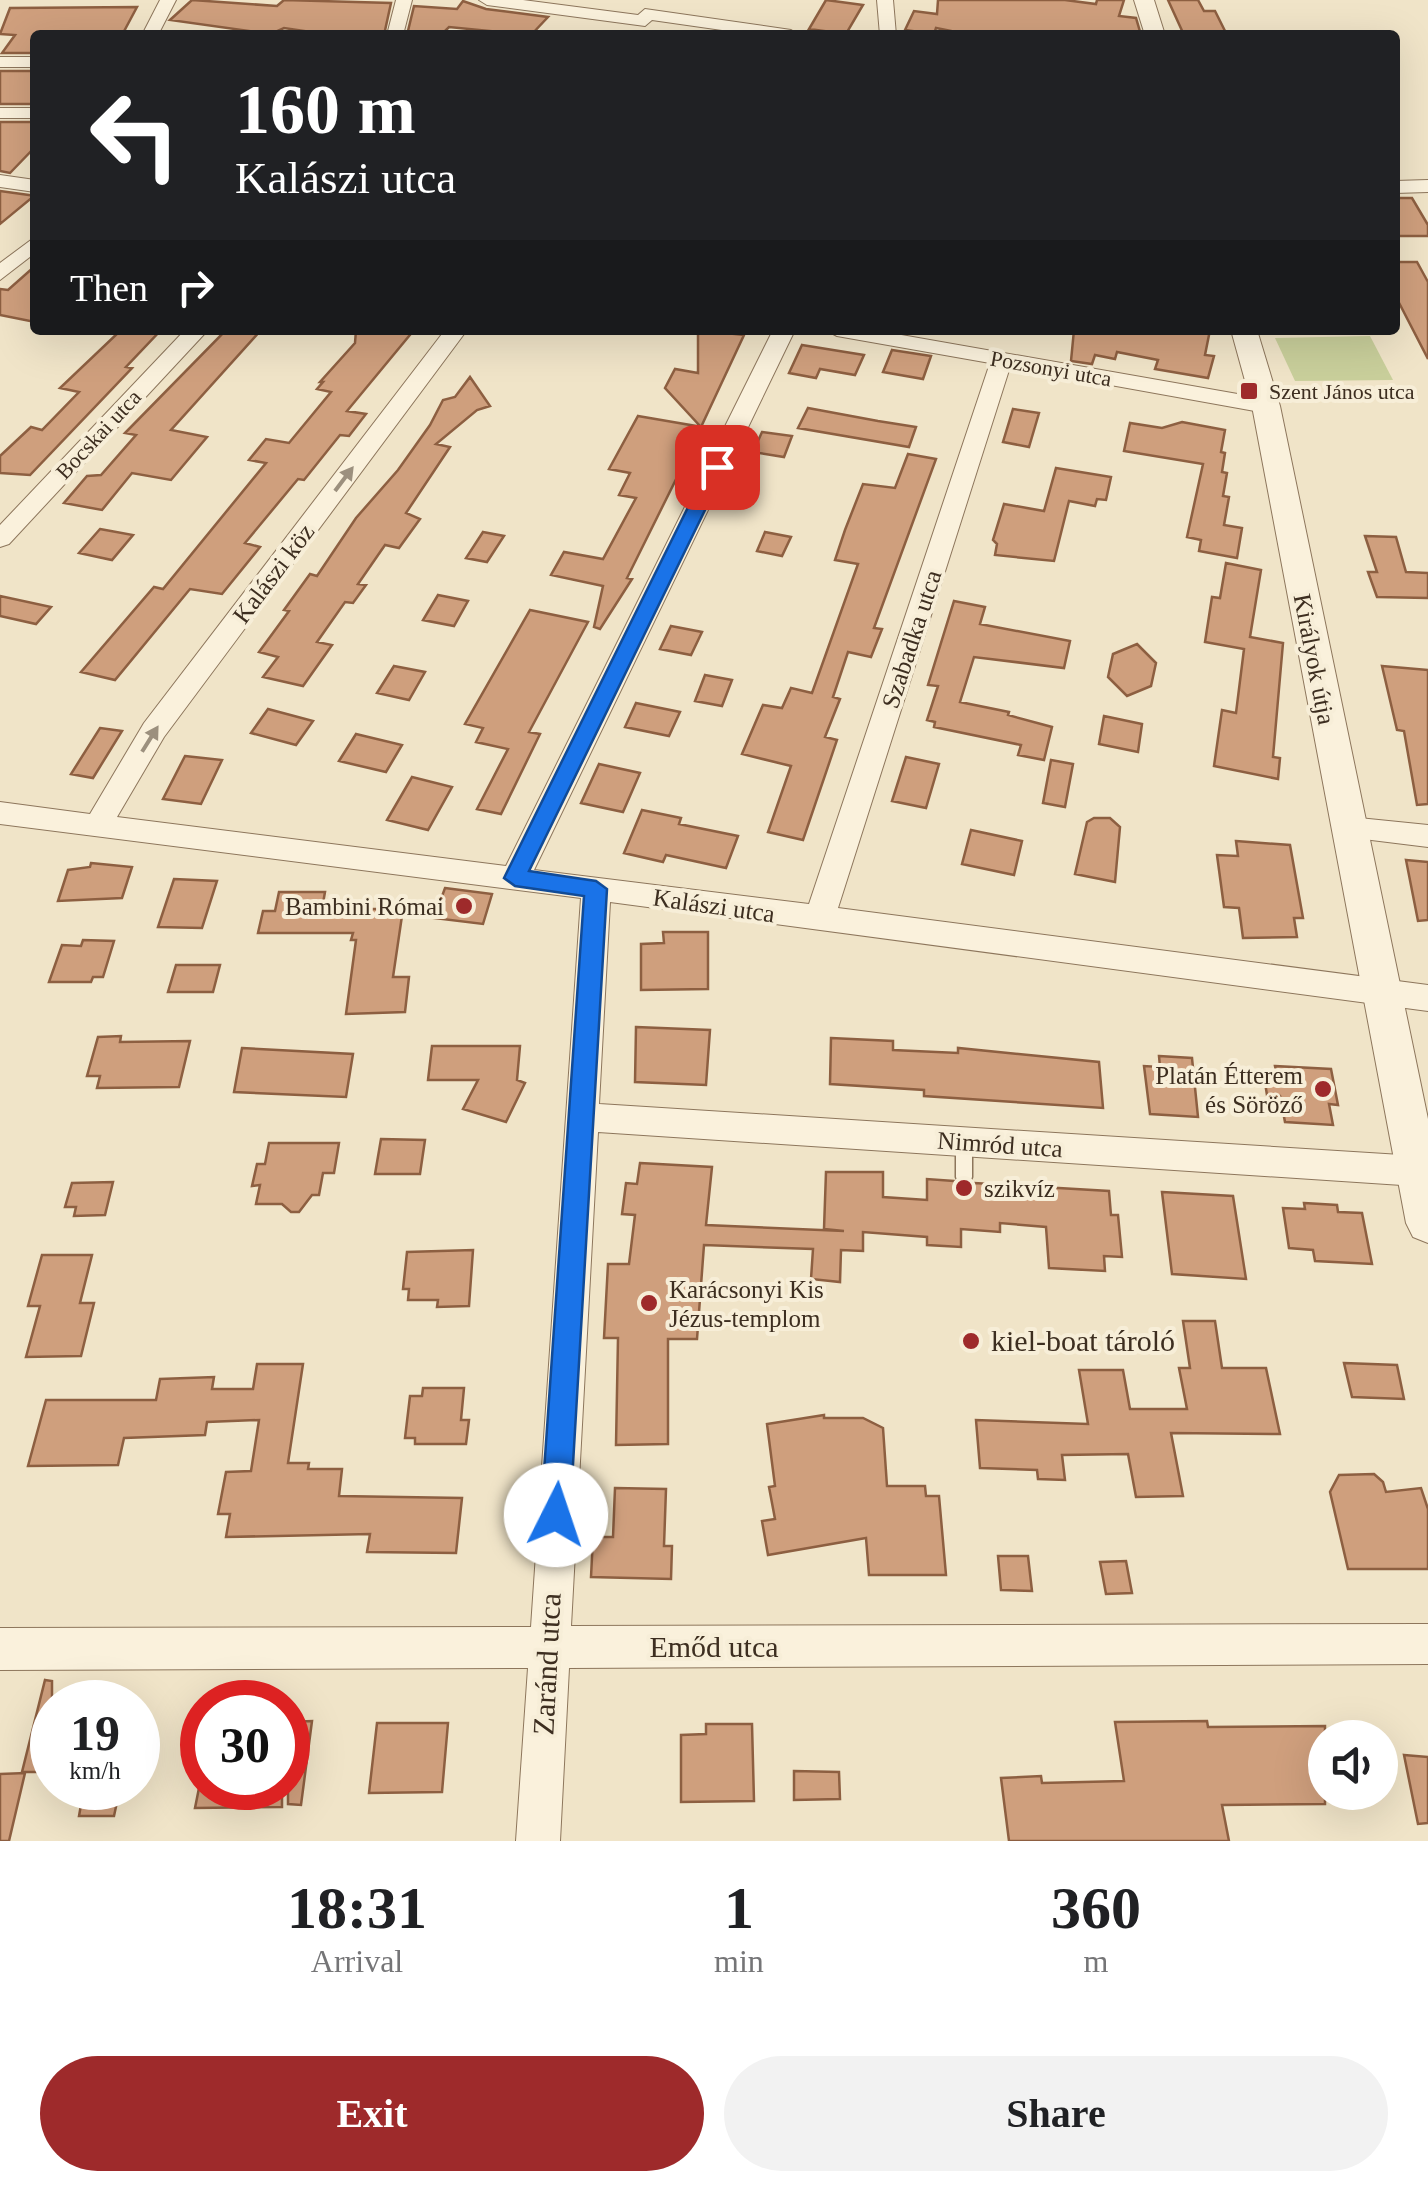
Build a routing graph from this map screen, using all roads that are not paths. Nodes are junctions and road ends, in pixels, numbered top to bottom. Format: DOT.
graph roads {
  1 [pos="168,0"];
  2 [pos="404,0"];
  3 [pos="487,0"];
  4 [pos="884,0"];
  5 [pos="1144,0"];
  6 [pos="645,17"];
  7 [pos="153,30"];
  8 [pos="396,30"];
  9 [pos="750,30"];
  10 [pos="887,30"];
  11 [pos="1153,30"];
  12 [pos="0,62"];
  13 [pos="30,62"];
  14 [pos="0,113"];
  15 [pos="30,113"];
  16 [pos="0,181"];
  17 [pos="30,185"];
  18 [pos="1400,186"];
  19 [pos="1428,186"];
  20 [pos="30,247"];
  21 [pos="0,274"];
  22 [pos="191,335"];
  23 [pos="452,335"];
  24 [pos="782,335"];
  25 [pos="890,335"];
  26 [pos="1245,335"];
  27 [pos="942,340"];
  28 [pos="1002,360"];
  29 [pos="1266,406"];
  30 [pos="0,539"];
  31 [pos="0,813"];
  32 [pos="100,822"];
  33 [pos="1348,828"];
  34 [pos="1428,836"];
  35 [pos="515,878"];
  36 [pos="596,889"];
  37 [pos="819,920"];
  38 [pos="1381,989"];
  39 [pos="1428,998"];
  40 [pos="583,1116"];
  41 [pos="964,1142"];
  42 [pos="1416,1171"];
  43 [pos="964,1177"];
  44 [pos="1428,1222"];
  45 [pos="1428,1644"];
  46 [pos="548,1648"];
  47 [pos="0,1649"];
  48 [pos="538,1841"];
  1 -- 7 [label="street"];
  2 -- 8 [label="street"];
  3 -- 6 [label="street"];
  4 -- 10 [label="street"];
  5 -- 11 [label="street"];
  6 -- 9 [label="street"];
  12 -- 13 [label="street"];
  14 -- 15 [label="street"];
  16 -- 17 [label="street"];
  18 -- 19 [label="street"];
  20 -- 21 [label="street"];
  22 -- 30 [label="street, Bocskai utca"];
  32 -- 23 [label="street, Kalászi köz, one-way"];
  24 -- 35 [label="street"];
  25 -- 27 [label="street, Pozsonyi utca"];
  26 -- 29 [label="street, Királyok útja"];
  27 -- 28 [label="street, Pozsonyi utca"];
  28 -- 29 [label="street, Pozsonyi utca"];
  28 -- 37 [label="street, Szabadka utca"];
  29 -- 33 [label="street, Királyok útja"];
  31 -- 32 [label="street, Kalászi utca"];
  32 -- 35 [label="street, Kalászi utca"];
  33 -- 34 [label="street"];
  33 -- 38 [label="street, Királyok útja"];
  35 -- 36 [label="street, Kalászi utca"];
  36 -- 37 [label="street, Kalászi utca"];
  36 -- 40 [label="street, Zaránd utca"];
  37 -- 38 [label="street, Kalászi utca"];
  38 -- 39 [label="street, Kalászi utca"];
  38 -- 42 [label="street, Királyok útja"];
  40 -- 41 [label="street, Nimród utca"];
  40 -- 46 [label="street, Zaránd utca"];
  41 -- 42 [label="street, Nimród utca"];
  41 -- 43 [label="lane"];
  42 -- 44 [label="street, Királyok útja"];
  45 -- 46 [label="street, Emőd utca"];
  46 -- 47 [label="street, Emőd utca"];
  46 -- 48 [label="street, Zaránd utca"];
}
